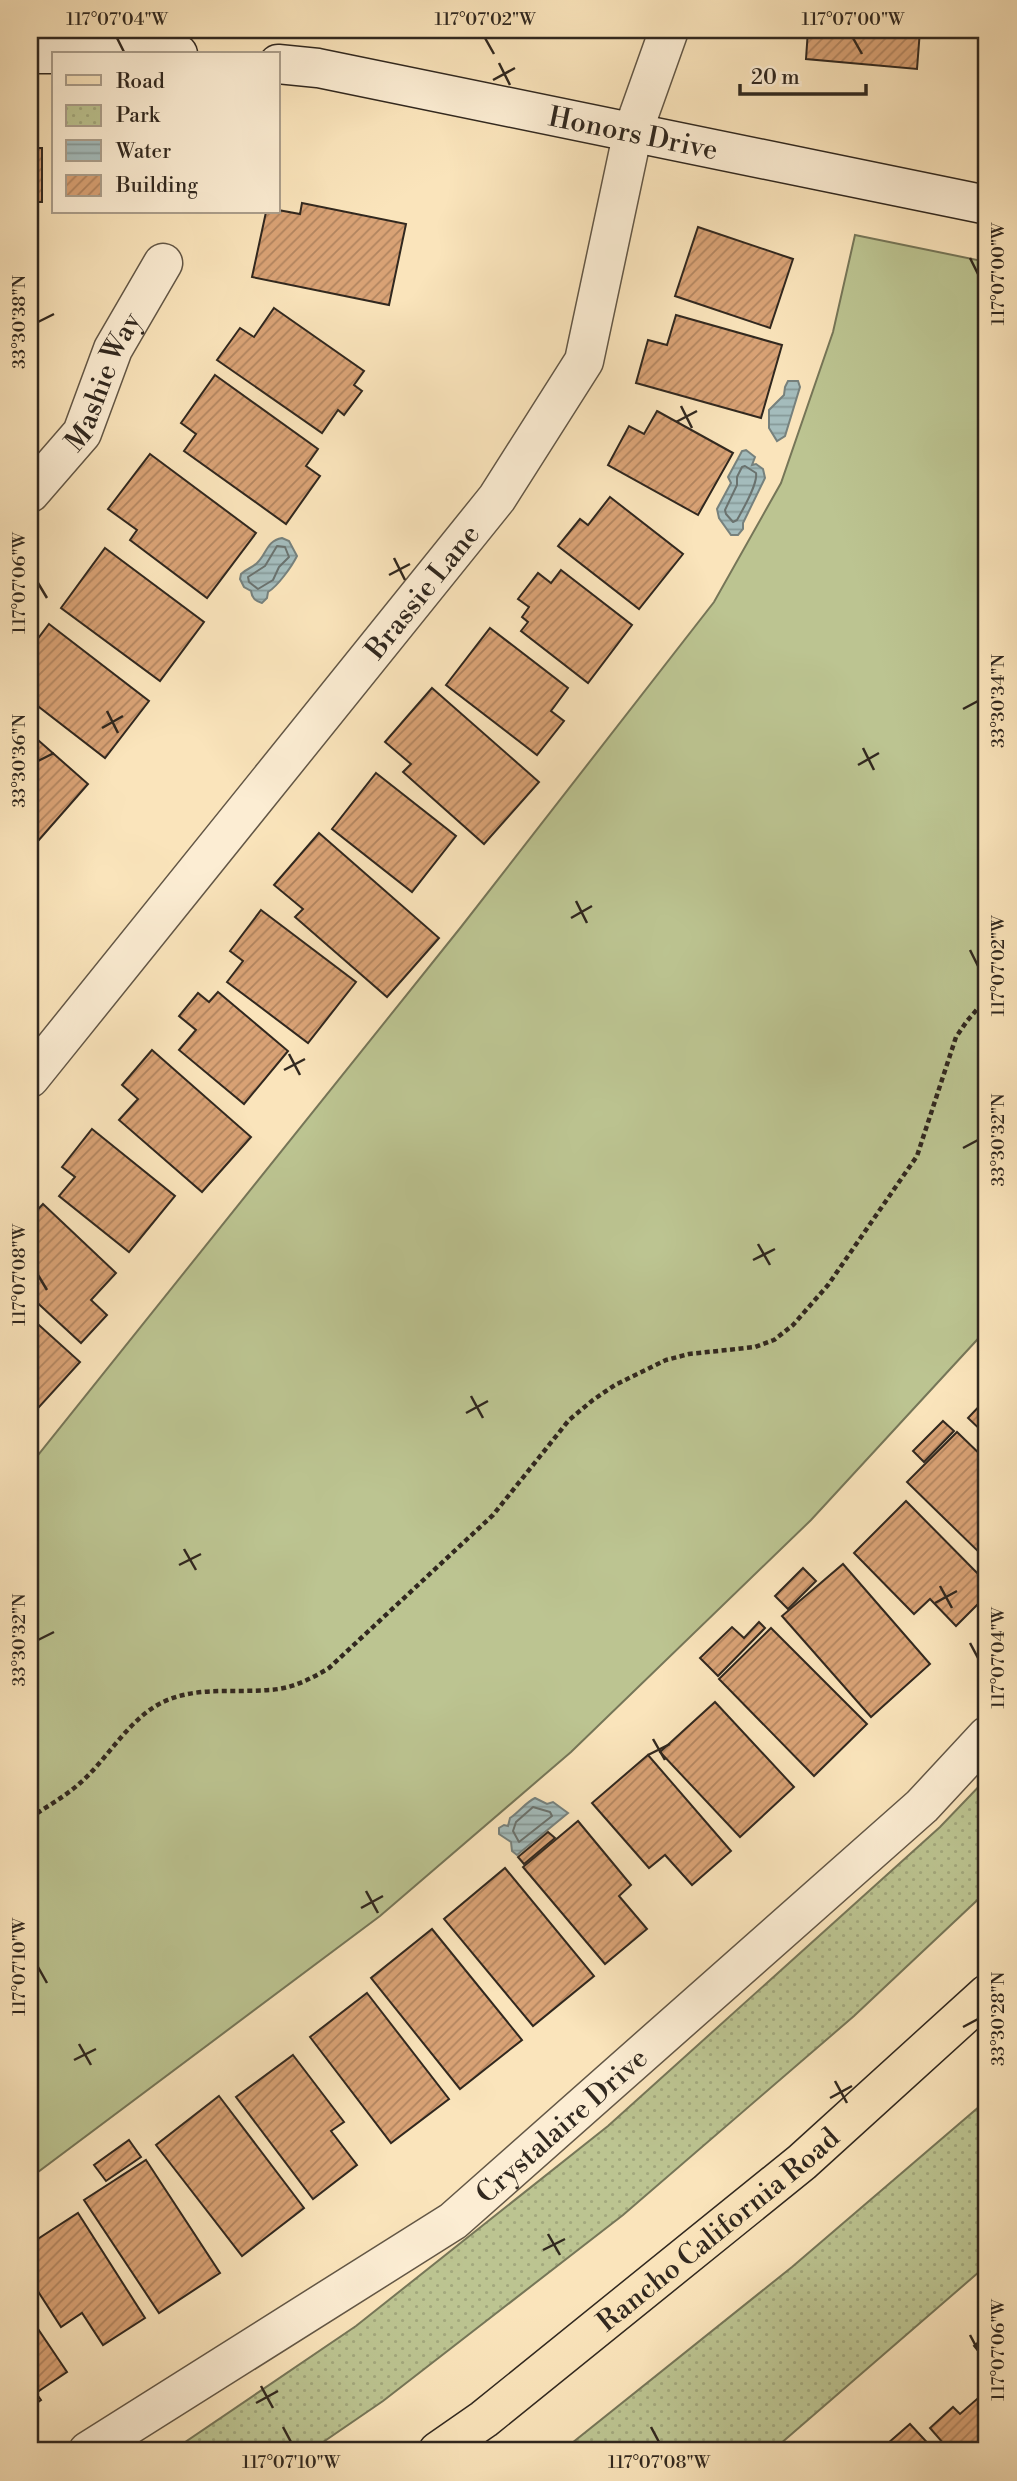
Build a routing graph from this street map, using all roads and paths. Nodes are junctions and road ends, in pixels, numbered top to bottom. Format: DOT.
graph roads {
  1 [pos="669,30"];
  2 [pos="30,54"];
  3 [pos="52,54"];
  4 [pos="280,64"];
  5 [pos="633,131"];
  6 [pos="987,205"];
  7 [pos="163,262"];
  8 [pos="30,493"];
  9 [pos="987,998"];
  10 [pos="30,1078"];
  11 [pos="987,1736"];
  12 [pos="30,1818"];
  13 [pos="987,1994"];
  14 [pos="88,2451"];
  15 [pos="438,2451"];
  1 -- 5 [label="street, Brassie Lane"];
  2 -- 3 [label="street"];
  4 -- 5 [label="street, Honors Drive"];
  5 -- 6 [label="street, Honors Drive"];
  5 -- 10 [label="street, Brassie Lane"];
  7 -- 8 [label="street, Mashie Way"];
  9 -- 12 [label="path"];
  11 -- 14 [label="street, Crystalaire Drive"];
  13 -- 15 [label="main road, Rancho California Road"];
}
